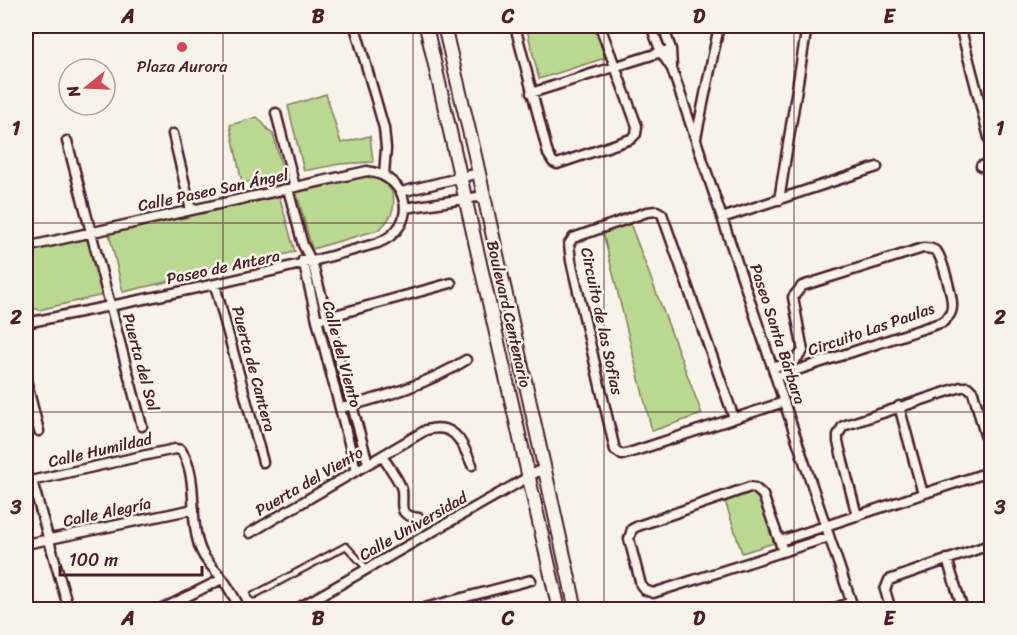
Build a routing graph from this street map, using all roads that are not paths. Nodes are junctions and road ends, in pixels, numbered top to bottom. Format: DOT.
graph roads {
  1 [pos="426,26"];
  2 [pos="444,26"];
  3 [pos="515,26"];
  4 [pos="600,26"];
  5 [pos="651,26"];
  6 [pos="663,26"];
  7 [pos="717,26"];
  8 [pos="807,26"];
  9 [pos="960,26"];
  10 [pos="356,30"];
  11 [pos="671,49"];
  12 [pos="661,52"];
  13 [pos="616,66"];
  14 [pos="672,69"];
  15 [pos="531,93"];
  16 [pos="276,113"];
  17 [pos="173,134"];
  18 [pos="696,139"];
  19 [pos="67,141"];
  20 [pos="992,149"];
  21 [pos="992,163"];
  22 [pos="981,166"];
  23 [pos="877,167"];
  24 [pos="479,173"];
  25 [pos="384,176"];
  26 [pos="461,177"];
  27 [pos="291,188"];
  28 [pos="401,192"];
  29 [pos="484,196"];
  30 [pos="466,200"];
  31 [pos="779,200"];
  32 [pos="405,208"];
  33 [pos="191,210"];
  34 [pos="722,218"];
  35 [pos="91,232"];
  36 [pos="26,247"];
  37 [pos="308,263"];
  38 [pos="451,283"];
  39 [pos="215,285"];
  40 [pos="110,306"];
  41 [pos="328,317"];
  42 [pos="317,320"];
  43 [pos="26,323"];
  44 [pos="466,360"];
  45 [pos="773,368"];
  46 [pos="776,377"];
  47 [pos="26,380"];
  48 [pos="784,402"];
  49 [pos="353,405"];
  50 [pos="899,406"];
  51 [pos="340,408"];
  52 [pos="734,418"];
  53 [pos="142,426"];
  54 [pos="39,431"];
  55 [pos="382,456"];
  56 [pos="992,460"];
  57 [pos="263,462"];
  58 [pos="368,464"];
  59 [pos="472,465"];
  60 [pos="544,468"];
  61 [pos="356,470"];
  62 [pos="992,471"];
  63 [pos="529,477"];
  64 [pos="29,482"];
  65 [pos="923,494"];
  66 [pos="194,509"];
  67 [pos="857,516"];
  68 [pos="419,518"];
  69 [pos="826,526"];
  70 [pos="250,532"];
  71 [pos="829,537"];
  72 [pos="50,539"];
  73 [pos="780,541"];
  74 [pos="992,543"];
  75 [pos="26,544"];
  76 [pos="783,551"];
  77 [pos="947,559"];
  78 [pos="367,569"];
  79 [pos="222,579"];
  80 [pos="531,580"];
  81 [pos="254,595"];
  82 [pos="853,606"];
  83 [pos="69,609"];
  84 [pos="160,609"];
  85 [pos="241,609"];
  86 [pos="295,609"];
  87 [pos="417,609"];
  88 [pos="559,609"];
  89 [pos="576,609"];
  90 [pos="830,609"];
  91 [pos="891,609"];
  92 [pos="963,609"];
  1 -- 26 [label="main road, Boulevard Centenario"];
  2 -- 24 [label="main road, Boulevard Centenario"];
  3 -- 15 [label="street"];
  4 -- 13 [label="street"];
  5 -- 12 [label="street, Paseo Santa Bárbara"];
  6 -- 11 [label="street, Paseo Santa Bárbara"];
  7 -- 18 [label="street"];
  8 -- 31 [label="street"];
  9 -- 20 [label="street"];
  10 -- 25 [label="street"];
  11 -- 12 [label="street"];
  11 -- 14 [label="street, Paseo Santa Bárbara"];
  12 -- 13 [label="street"];
  12 -- 14 [label="street, Paseo Santa Bárbara"];
  13 -- 15 [label="street"];
  13 -- 15 [label="street"];
  14 -- 18 [label="street, Paseo Santa Bárbara"];
  16 -- 27 [label="street, Calle del Viento"];
  17 -- 33 [label="street"];
  18 -- 34 [label="street, Paseo Santa Bárbara"];
  19 -- 35 [label="street, Puerta del Sol"];
  21 -- 22 [label="street"];
  23 -- 31 [label="street"];
  24 -- 26 [label="street"];
  24 -- 29 [label="main road, Boulevard Centenario"];
  25 -- 27 [label="street, Calle Paseo San Ángel"];
  25 -- 28 [label="street"];
  26 -- 28 [label="street"];
  26 -- 30 [label="main road, Boulevard Centenario"];
  27 -- 33 [label="street, Calle Paseo San Ángel"];
  27 -- 37 [label="street, Calle del Viento"];
  28 -- 32 [label="street"];
  29 -- 30 [label="street"];
  29 -- 60 [label="main road, Boulevard Centenario"];
  30 -- 32 [label="street"];
  30 -- 63 [label="main road, Boulevard Centenario"];
  31 -- 34 [label="street"];
  32 -- 37 [label="street, Paseo de Antera"];
  33 -- 35 [label="street, Calle Paseo San Ángel"];
  34 -- 45 [label="street, Paseo Santa Bárbara"];
  35 -- 36 [label="street, Calle Paseo San Ángel"];
  35 -- 40 [label="street, Puerta del Sol"];
  37 -- 39 [label="street, Paseo de Antera"];
  37 -- 41 [label="street, Calle del Viento"];
  37 -- 42 [label="street, Calle del Viento"];
  38 -- 41 [label="street"];
  39 -- 40 [label="street, Paseo de Antera"];
  39 -- 57 [label="street, Puerta de Cantera"];
  40 -- 43 [label="street, Paseo de Antera"];
  40 -- 53 [label="street, Puerta del Sol"];
  41 -- 42 [label="street"];
  41 -- 49 [label="street, Calle del Viento"];
  42 -- 51 [label="street, Calle del Viento"];
  44 -- 49 [label="street"];
  45 -- 46 [label="street, Paseo Santa Bárbara"];
  45 -- 46 [label="street, Circuito Las Paulas"];
  46 -- 48 [label="street, Paseo Santa Bárbara"];
  47 -- 54 [label="street"];
  48 -- 52 [label="street, Circuito de las Sofias"];
  48 -- 69 [label="street, Paseo Santa Bárbara"];
  49 -- 51 [label="street"];
  49 -- 58 [label="street, Calle del Viento"];
  50 -- 56 [label="street"];
  50 -- 65 [label="street"];
  50 -- 67 [label="street"];
  51 -- 61 [label="street, Calle del Viento"];
  52 -- 52 [label="street, Circuito de las Sofias"];
  55 -- 58 [label="street, Puerta del Viento"];
  55 -- 59 [label="street, Puerta del Viento"];
  55 -- 68 [label="street, Puerta del Viento"];
  58 -- 61 [label="street, Puerta del Viento"];
  60 -- 63 [label="street, Calle Universidad"];
  60 -- 89 [label="main road, Boulevard Centenario"];
  61 -- 70 [label="street, Puerta del Viento"];
  62 -- 65 [label="street"];
  63 -- 78 [label="street, Calle Universidad"];
  63 -- 88 [label="main road, Boulevard Centenario"];
  64 -- 66 [label="street, Calle Humildad"];
  64 -- 72 [label="street"];
  65 -- 67 [label="street"];
  66 -- 72 [label="street, Calle Alegría"];
  66 -- 79 [label="street"];
  67 -- 69 [label="street"];
  69 -- 71 [label="street, Paseo Santa Bárbara"];
  69 -- 73 [label="street"];
  71 -- 76 [label="street"];
  71 -- 82 [label="street, Paseo Santa Bárbara"];
  72 -- 75 [label="street, Calle Alegría"];
  72 -- 83 [label="street"];
  73 -- 76 [label="street"];
  73 -- 76 [label="street"];
  74 -- 77 [label="street"];
  77 -- 91 [label="street"];
  77 -- 92 [label="street"];
  78 -- 81 [label="lane"];
  78 -- 86 [label="street, Calle Universidad"];
  79 -- 84 [label="street"];
  79 -- 85 [label="street"];
  80 -- 87 [label="street"];
  82 -- 90 [label="street"];
}
